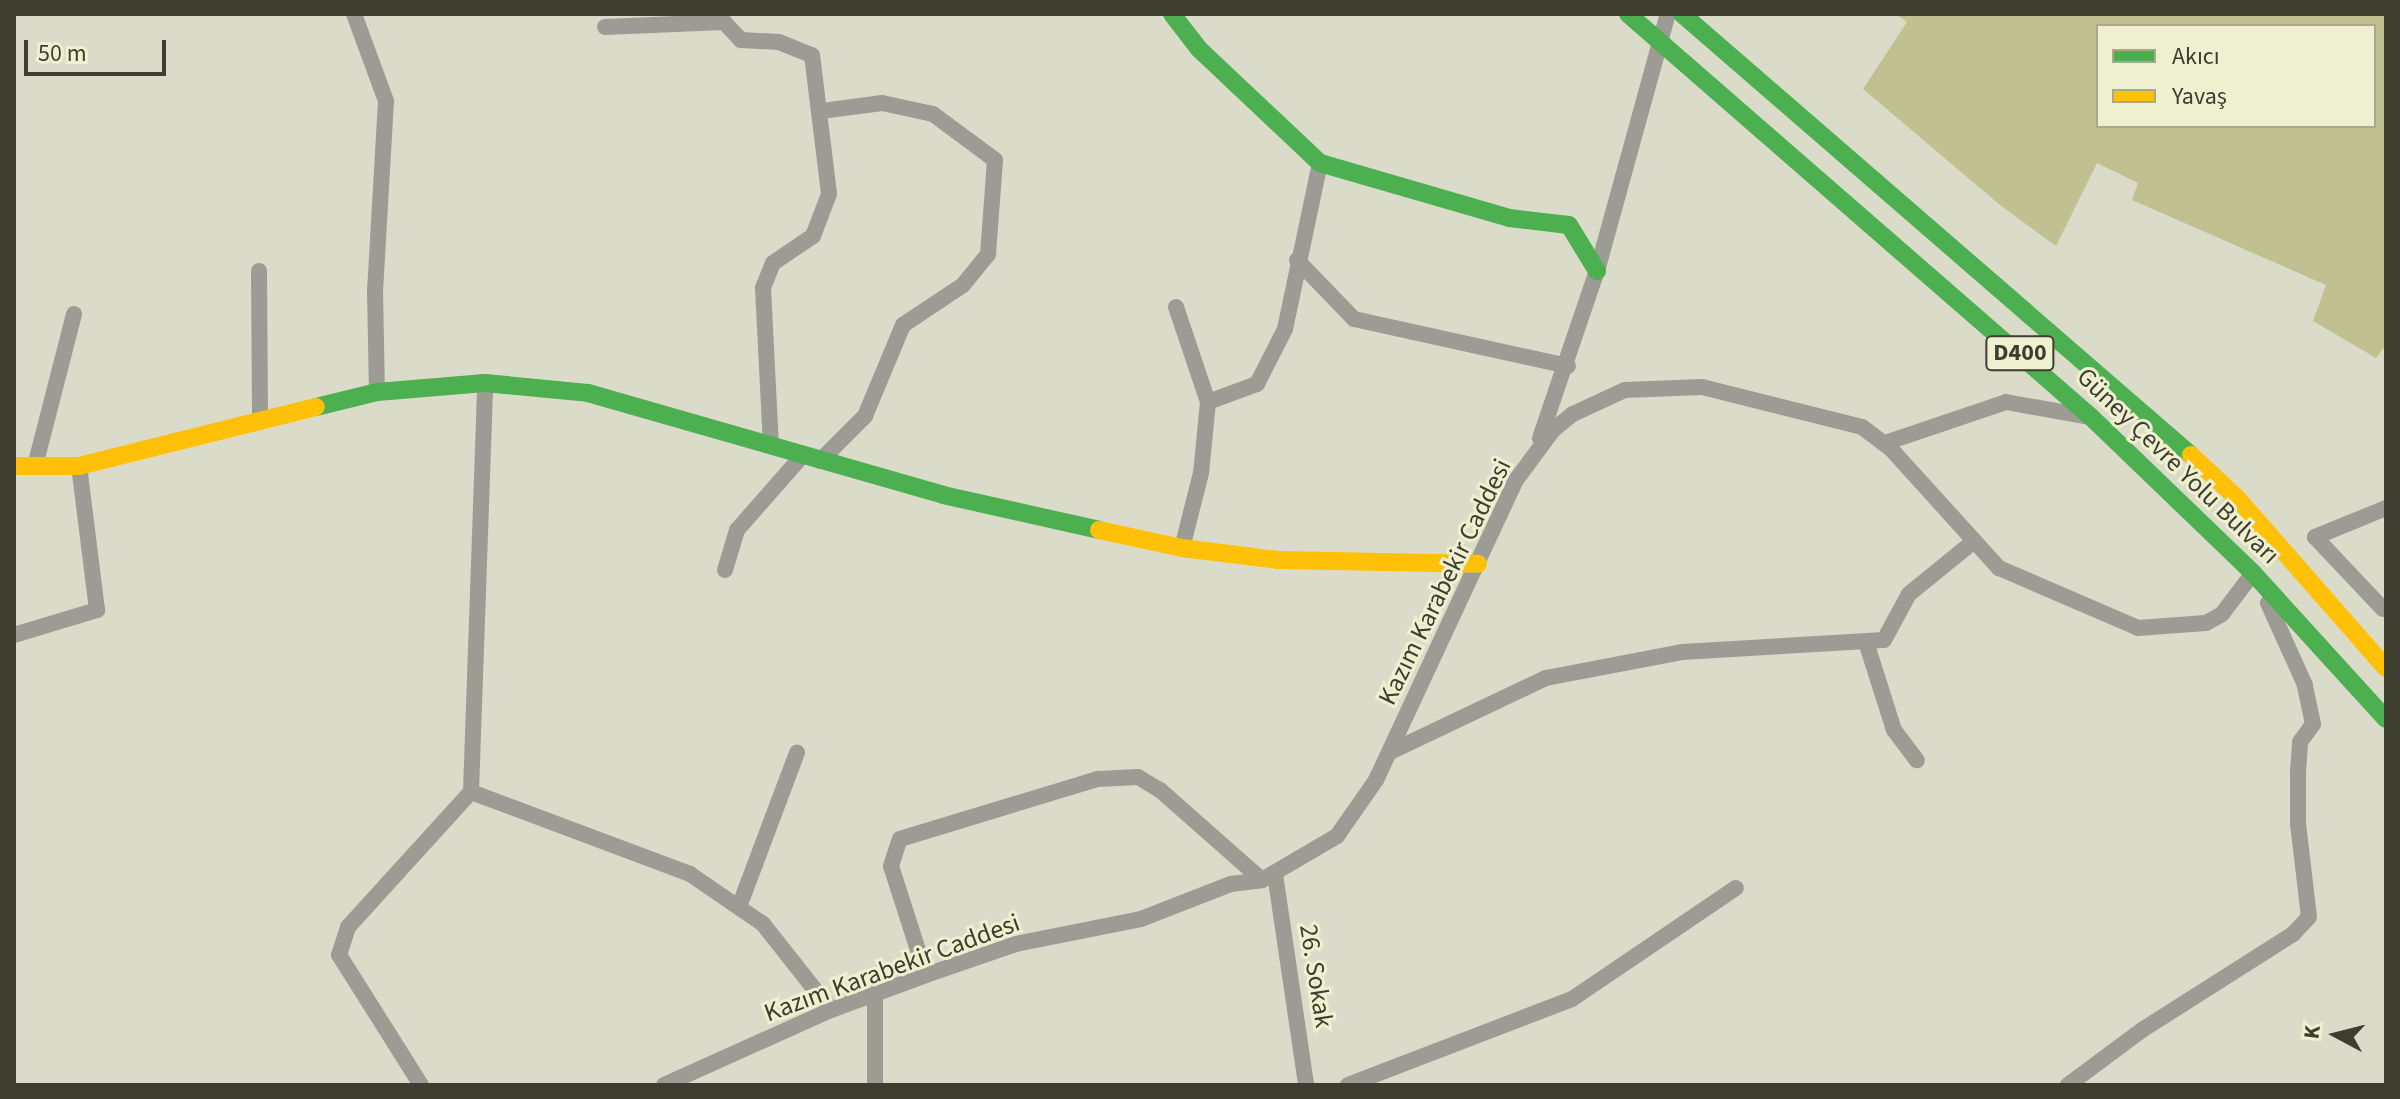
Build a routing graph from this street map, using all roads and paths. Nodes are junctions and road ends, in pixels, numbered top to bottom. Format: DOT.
graph roads {
  1 [pos="354,14"];
  2 [pos="1172,14"];
  3 [pos="1628,14"];
  4 [pos="1668,14"];
  5 [pos="1682,14"];
  6 [pos="605,27"];
  7 [pos="1662,42"];
  8 [pos="821,111"];
  9 [pos="1320,163"];
  10 [pos="1297,260"];
  11 [pos="259,271"];
  12 [pos="1597,271"];
  13 [pos="1176,307"];
  14 [pos="74,314"];
  15 [pos="1568,366"];
  16 [pos="485,383"];
  17 [pos="377,392"];
  18 [pos="1208,402"];
  19 [pos="2091,417"];
  20 [pos="260,421"];
  21 [pos="1885,443"];
  22 [pos="771,445"];
  23 [pos="1534,454"];
  24 [pos="812,458"];
  25 [pos="14,466"];
  26 [pos="35,466"];
  27 [pos="79,466"];
  28 [pos="2386,508"];
  29 [pos="1973,542"];
  30 [pos="1182,548"];
  31 [pos="1478,564"];
  32 [pos="725,570"];
  33 [pos="2253,573"];
  34 [pos="2383,609"];
  35 [pos="14,635"];
  36 [pos="1867,645"];
  37 [pos="2386,668"];
  38 [pos="2386,719"];
  39 [pos="1390,752"];
  40 [pos="797,753"];
  41 [pos="1917,760"];
  42 [pos="471,792"];
  43 [pos="1268,877"];
  44 [pos="1736,888"];
  45 [pos="739,907"];
  46 [pos="926,975"];
  47 [pos="875,995"];
  48 [pos="831,1010"];
  49 [pos="421,1085"];
  50 [pos="664,1085"];
  51 [pos="875,1085"];
  52 [pos="1306,1085"];
  53 [pos="1348,1085"];
  54 [pos="2068,1085"];
  1 -- 17 [label="street"];
  2 -- 9 [label="main road"];
  3 -- 7 [label="main road, Güney Çevre Yolu Bulvarı / D400"];
  4 -- 7 [label="street"];
  5 -- 37 [label="main road, Güney Çevre Yolu Bulvarı / D400"];
  6 -- 8 [label="street"];
  7 -- 12 [label="street"];
  7 -- 19 [label="main road, Güney Çevre Yolu Bulvarı / D400"];
  8 -- 22 [label="street"];
  8 -- 24 [label="street"];
  9 -- 10 [label="street"];
  9 -- 12 [label="main road"];
  10 -- 15 [label="street"];
  10 -- 18 [label="street"];
  11 -- 20 [label="street"];
  12 -- 15 [label="street"];
  13 -- 18 [label="street"];
  14 -- 26 [label="street"];
  15 -- 23 [label="street"];
  16 -- 17 [label="main road"];
  16 -- 22 [label="main road"];
  16 -- 42 [label="street"];
  17 -- 20 [label="main road"];
  18 -- 30 [label="street"];
  19 -- 21 [label="street"];
  19 -- 33 [label="main road, Güney Çevre Yolu Bulvarı / D400"];
  20 -- 27 [label="main road"];
  21 -- 23 [label="street, Kazım Karabekir Caddesi"];
  21 -- 29 [label="street, Kazım Karabekir Caddesi"];
  22 -- 24 [label="main road"];
  23 -- 31 [label="street, Kazım Karabekir Caddesi"];
  24 -- 30 [label="main road"];
  24 -- 32 [label="street"];
  25 -- 26 [label="main road"];
  26 -- 27 [label="main road"];
  27 -- 35 [label="street"];
  28 -- 34 [label="street"];
  29 -- 33 [label="street, Kazım Karabekir Caddesi"];
  29 -- 36 [label="street"];
  30 -- 31 [label="main road"];
  31 -- 39 [label="street, Kazım Karabekir Caddesi"];
  33 -- 38 [label="main road, Güney Çevre Yolu Bulvarı / D400"];
  33 -- 54 [label="street"];
  36 -- 39 [label="street"];
  36 -- 41 [label="street"];
  39 -- 43 [label="street, Kazım Karabekir Caddesi"];
  40 -- 45 [label="street"];
  42 -- 45 [label="street"];
  42 -- 49 [label="street"];
  43 -- 46 [label="street, Kazım Karabekir Caddesi"];
  43 -- 46 [label="street"];
  43 -- 52 [label="street, 26. Sokak"];
  44 -- 53 [label="street"];
  45 -- 48 [label="street"];
  46 -- 47 [label="street, Kazım Karabekir Caddesi"];
  47 -- 48 [label="street, Kazım Karabekir Caddesi"];
  47 -- 51 [label="street"];
  48 -- 50 [label="street, Kazım Karabekir Caddesi"];
}
